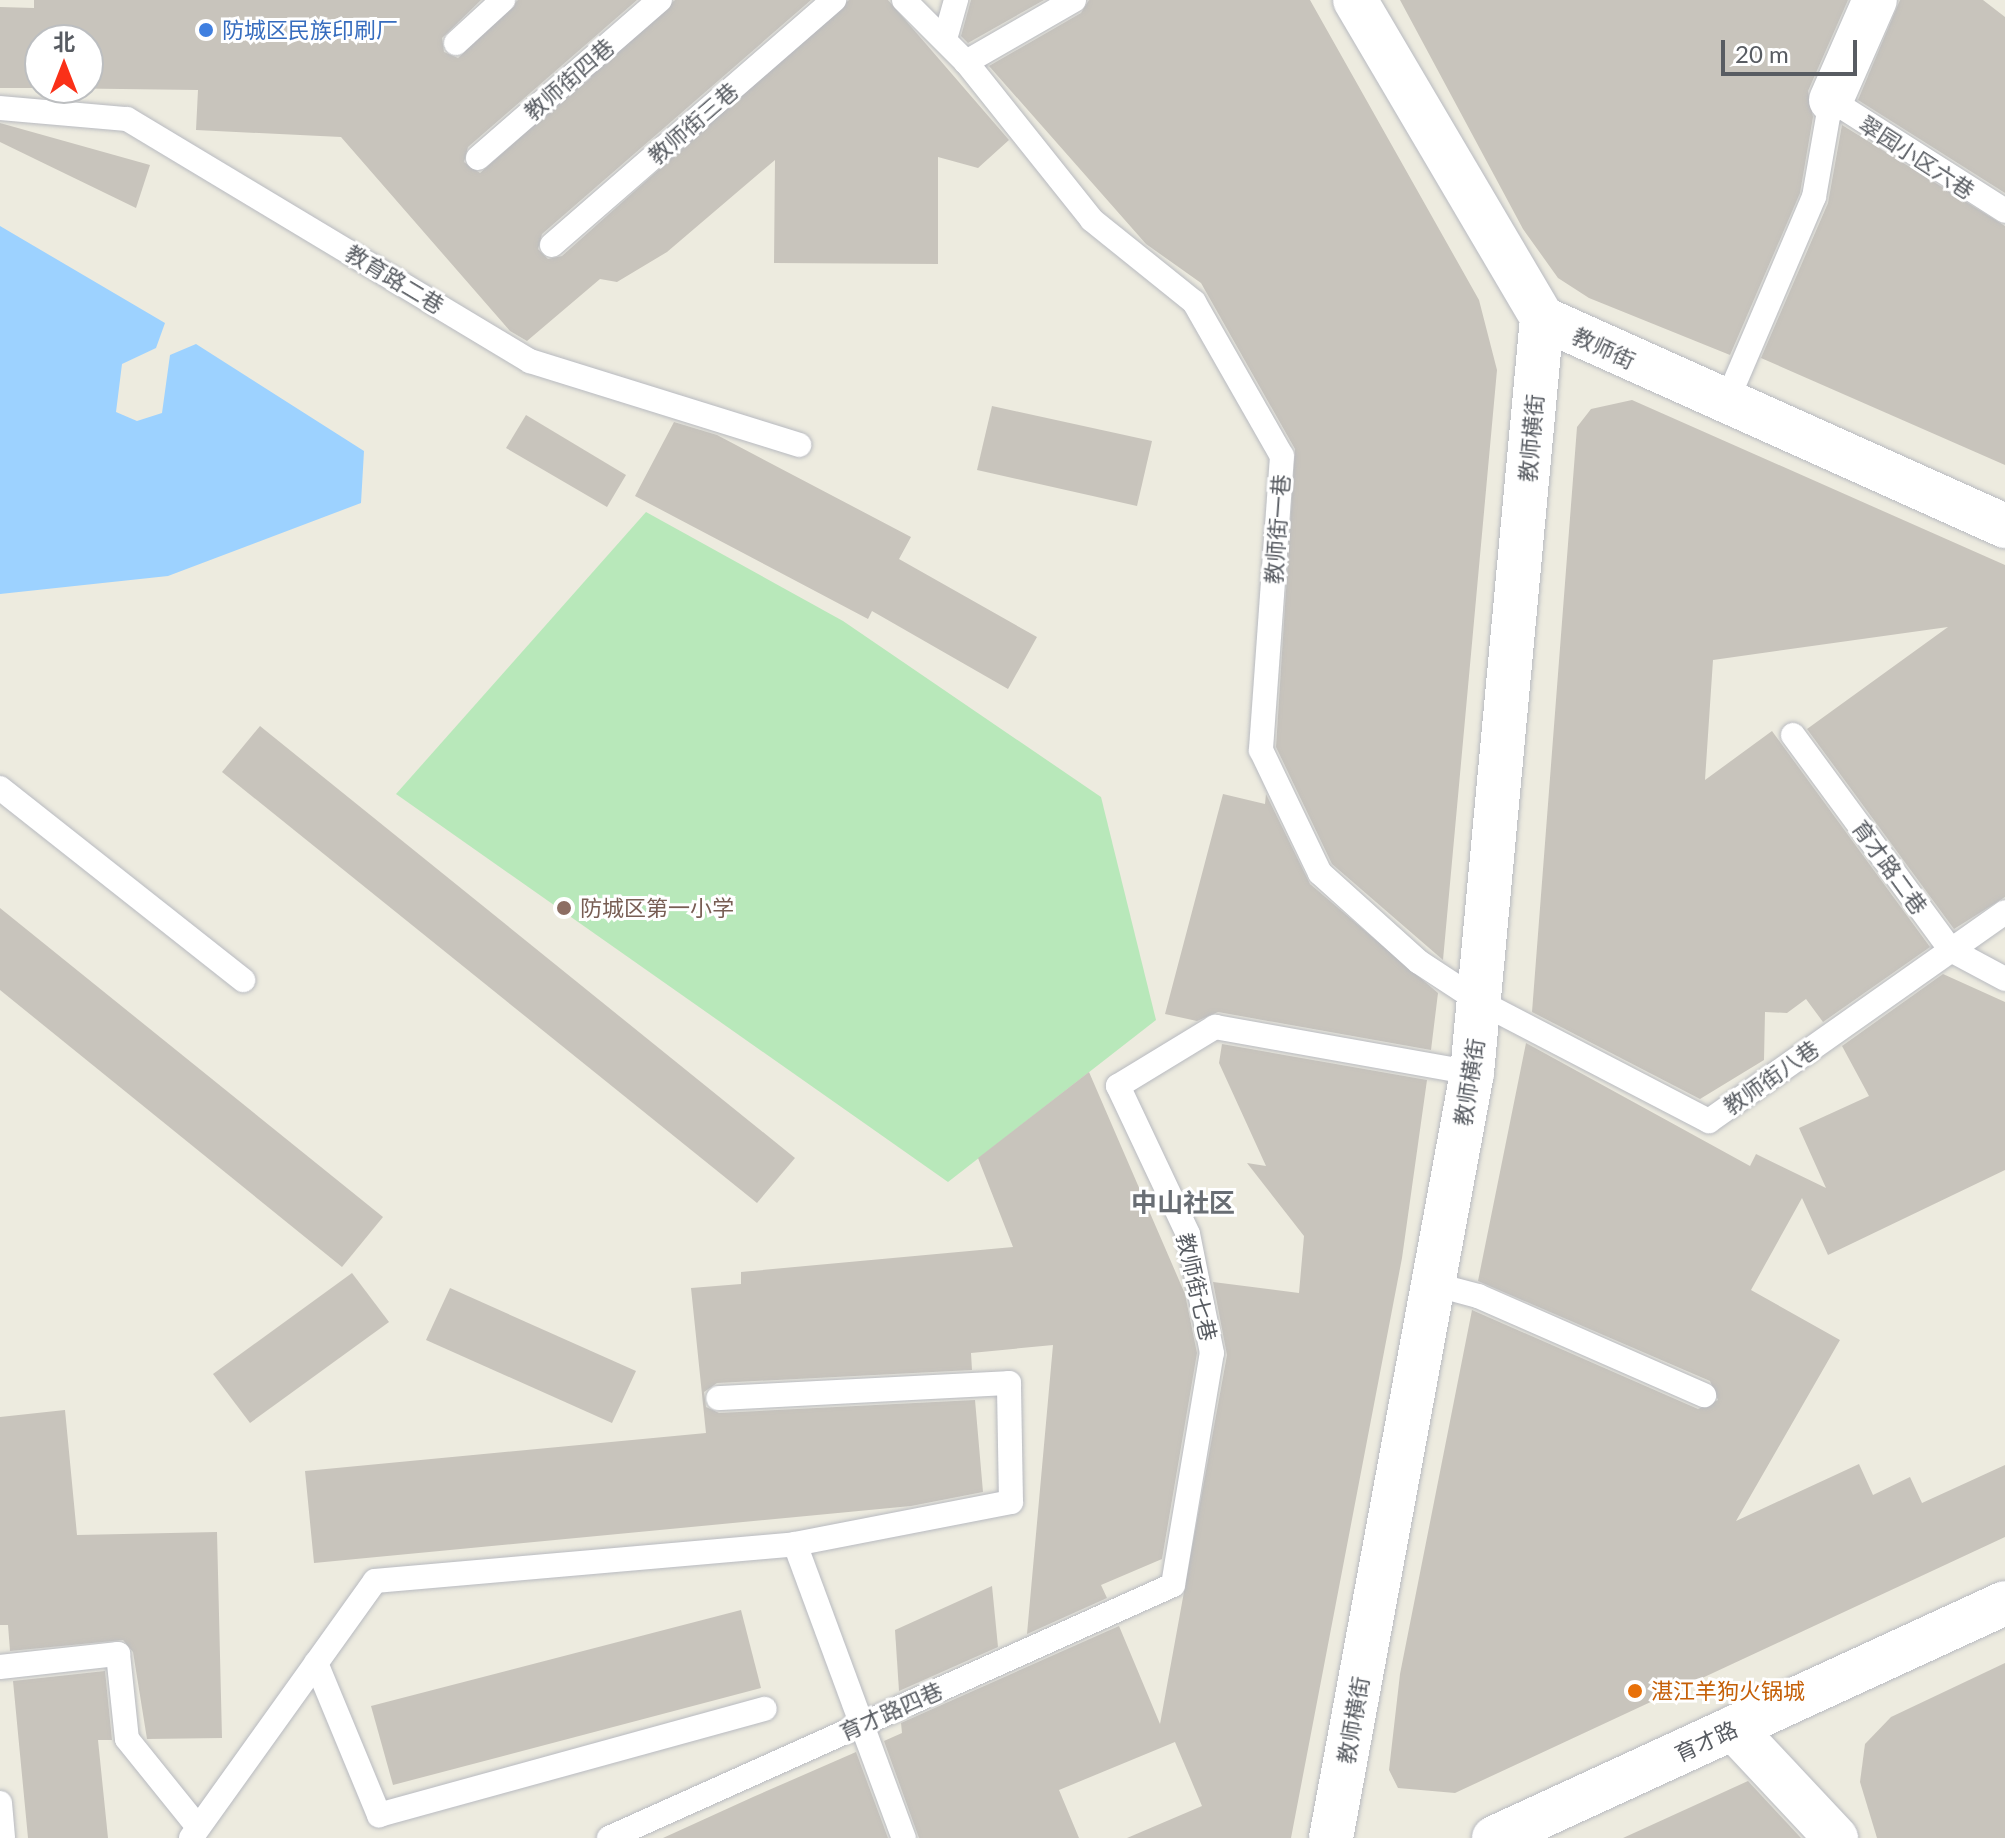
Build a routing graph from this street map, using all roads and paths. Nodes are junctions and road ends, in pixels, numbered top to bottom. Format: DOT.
graph roads {
  1 [pos="503,0"];
  2 [pos="660,0"];
  3 [pos="834,0"];
  4 [pos="904,0"];
  5 [pos="956,0"];
  6 [pos="1074,0"];
  7 [pos="1355,0"];
  8 [pos="1875,0"];
  9 [pos="945,39"];
  10 [pos="456,43"];
  11 [pos="966,62"];
  12 [pos="1831,100"];
  13 [pos="0,108"];
  14 [pos="478,158"];
  15 [pos="2005,211"];
  16 [pos="552,245"];
  17 [pos="1542,318"];
  18 [pos="1726,403"];
  19 [pos="799,445"];
  20 [pos="2005,526"];
  21 [pos="1793,735"];
  22 [pos="0,788"];
  23 [pos="2005,912"];
  24 [pos="1951,950"];
  25 [pos="2005,979"];
  26 [pos="243,980"];
  27 [pos="1480,1002"];
  28 [pos="1472,1073"];
  29 [pos="1433,1284"];
  30 [pos="1704,1395"];
  31 [pos="718,1398"];
  32 [pos="795,1544"];
  33 [pos="1173,1585"];
  34 [pos="2005,1603"];
  35 [pos="316,1663"];
  36 [pos="0,1667"];
  37 [pos="765,1709"];
  38 [pos="859,1726"];
  39 [pos="1733,1728"];
  40 [pos="0,1803"];
  41 [pos="195,1833"];
  42 [pos="3,1838"];
  43 [pos="609,1838"];
  44 [pos="904,1838"];
  45 [pos="1331,1838"];
  46 [pos="1494,1838"];
  47 [pos="1836,1838"];
  1 -- 10 [label="lane"];
  2 -- 14 [label="lane, 教师街四巷"];
  3 -- 16 [label="lane, 教师街三巷"];
  4 -- 9 [label="lane, 教师街一巷"];
  5 -- 9 [label="lane"];
  6 -- 11 [label="lane"];
  7 -- 17 [label="street"];
  8 -- 12 [label="street"];
  9 -- 11 [label="lane, 教师街一巷"];
  11 -- 27 [label="lane, 教师街一巷"];
  12 -- 15 [label="lane, 翠园小区六巷"];
  12 -- 18 [label="lane"];
  13 -- 19 [label="lane, 教育路二巷"];
  17 -- 18 [label="street, 教师街"];
  17 -- 27 [label="street, 教师横街"];
  18 -- 20 [label="street, 教师街"];
  21 -- 24 [label="lane, 育才路二巷"];
  22 -- 26 [label="lane"];
  23 -- 24 [label="lane, 教师街八巷"];
  24 -- 25 [label="lane, 育才路二巷"];
  24 -- 27 [label="lane, 教师街八巷"];
  27 -- 28 [label="street, 教师横街"];
  28 -- 29 [label="street, 教师横街"];
  28 -- 33 [label="lane, 教师街七巷"];
  29 -- 30 [label="lane"];
  29 -- 45 [label="street, 教师横街"];
  31 -- 32 [label="lane"];
  32 -- 35 [label="lane"];
  32 -- 38 [label="lane"];
  33 -- 38 [label="lane, 育才路四巷"];
  34 -- 39 [label="street, 育才路"];
  35 -- 37 [label="lane"];
  35 -- 41 [label="lane"];
  36 -- 41 [label="lane"];
  38 -- 43 [label="lane, 育才路四巷"];
  38 -- 44 [label="lane"];
  39 -- 46 [label="street, 育才路"];
  39 -- 47 [label="street"];
  40 -- 42 [label="lane"];
}
